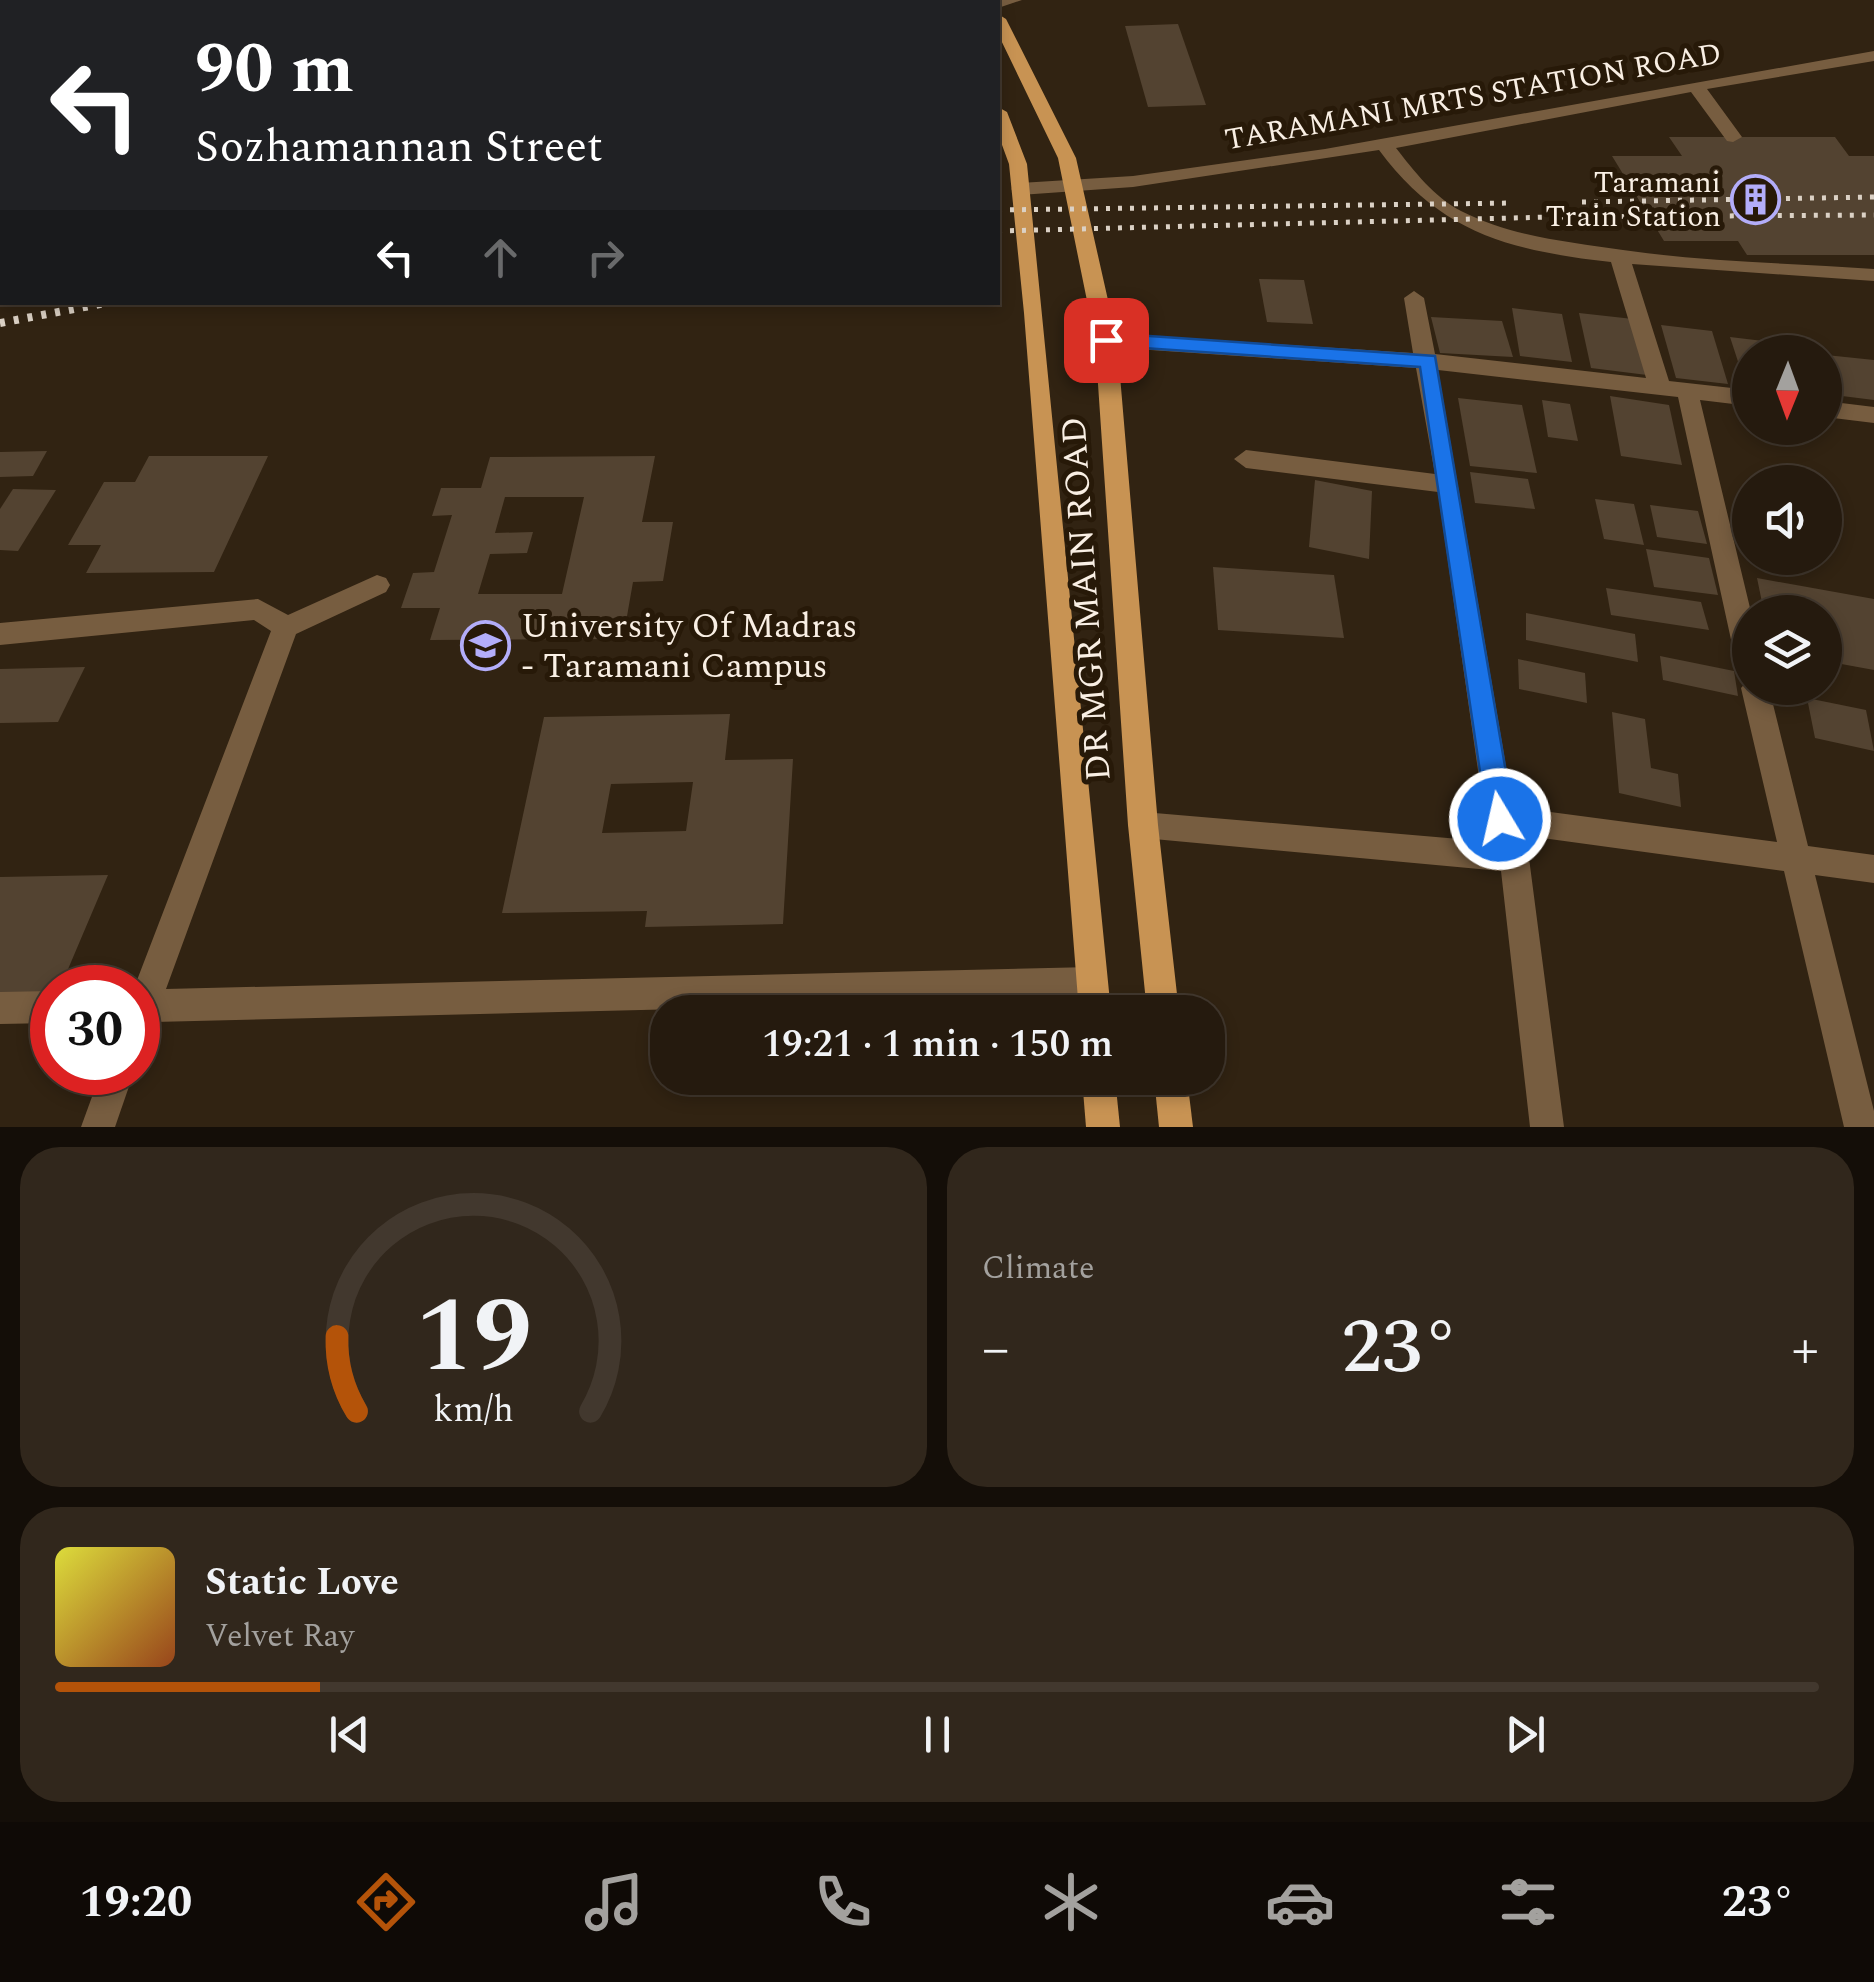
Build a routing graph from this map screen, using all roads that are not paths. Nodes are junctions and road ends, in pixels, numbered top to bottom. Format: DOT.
graph roads {
  1 [pos="1000,24"];
  2 [pos="1874,56"];
  3 [pos="1696,86"];
  4 [pos="1000,117"];
  5 [pos="1733,138"];
  6 [pos="1385,146"];
  7 [pos="1020,188"];
  8 [pos="1074,190"];
  9 [pos="1620,254"];
  10 [pos="1874,275"];
  11 [pos="1414,298"];
  12 [pos="1106,340"];
  13 [pos="1428,361"];
  14 [pos="1659,385"];
  15 [pos="1687,390"];
  16 [pos="1732,396"];
  17 [pos="1842,410"];
  18 [pos="1874,415"];
  19 [pos="1246,459"];
  20 [pos="1449,485"];
  21 [pos="377,585"];
  22 [pos="1734,595"];
  23 [pos="286,627"];
  24 [pos="0,634"];
  25 [pos="1759,705"];
  26 [pos="1500,819"];
  27 [pos="1142,826"];
  28 [pos="1514,858"];
  29 [pos="1793,858"];
  30 [pos="1874,869"];
  31 [pos="157,965"];
  32 [pos="1093,995"];
  33 [pos="1161,995"];
  34 [pos="650,1004"];
  35 [pos="30,1007"];
  36 [pos="0,1008"];
  37 [pos="160,1011"];
  38 [pos="110,1095"];
  39 [pos="1101,1095"];
  40 [pos="1172,1095"];
  41 [pos="98,1127"];
  42 [pos="1103,1127"];
  43 [pos="1176,1127"];
  44 [pos="1547,1127"];
  45 [pos="1861,1127"];
  1 -- 8 [label="main road, DR MGR MAIN ROAD"];
  2 -- 3 [label="street, TARAMANI MRTS STATION ROAD"];
  3 -- 5 [label="street"];
  3 -- 6 [label="street, TARAMANI MRTS STATION ROAD"];
  4 -- 7 [label="main road, DR MGR MAIN ROAD"];
  6 -- 8 [label="street, TARAMANI MRTS STATION ROAD"];
  6 -- 9 [label="street"];
  7 -- 8 [label="street, TARAMANI MRTS STATION ROAD"];
  7 -- 32 [label="main road, DR MGR MAIN ROAD"];
  8 -- 12 [label="main road, DR MGR MAIN ROAD"];
  9 -- 10 [label="street"];
  9 -- 14 [label="street"];
  11 -- 13 [label="street"];
  12 -- 13 [label="street"];
  12 -- 27 [label="main road, DR MGR MAIN ROAD"];
  13 -- 14 [label="street"];
  13 -- 20 [label="street"];
  14 -- 15 [label="street"];
  15 -- 16 [label="street"];
  15 -- 22 [label="street"];
  17 -- 18 [label="street"];
  19 -- 20 [label="street"];
  20 -- 26 [label="street"];
  21 -- 23 [label="street"];
  23 -- 24 [label="street"];
  23 -- 31 [label="street"];
  25 -- 29 [label="street"];
  26 -- 28 [label="street"];
  26 -- 29 [label="street"];
  27 -- 28 [label="street"];
  27 -- 33 [label="main road, DR MGR MAIN ROAD"];
  28 -- 44 [label="street"];
  29 -- 30 [label="street"];
  29 -- 45 [label="street"];
  34 -- 37 [label="street"];
  35 -- 36 [label="street"];
  38 -- 41 [label="street"];
  39 -- 42 [label="main road"];
  40 -- 43 [label="main road"];
}
